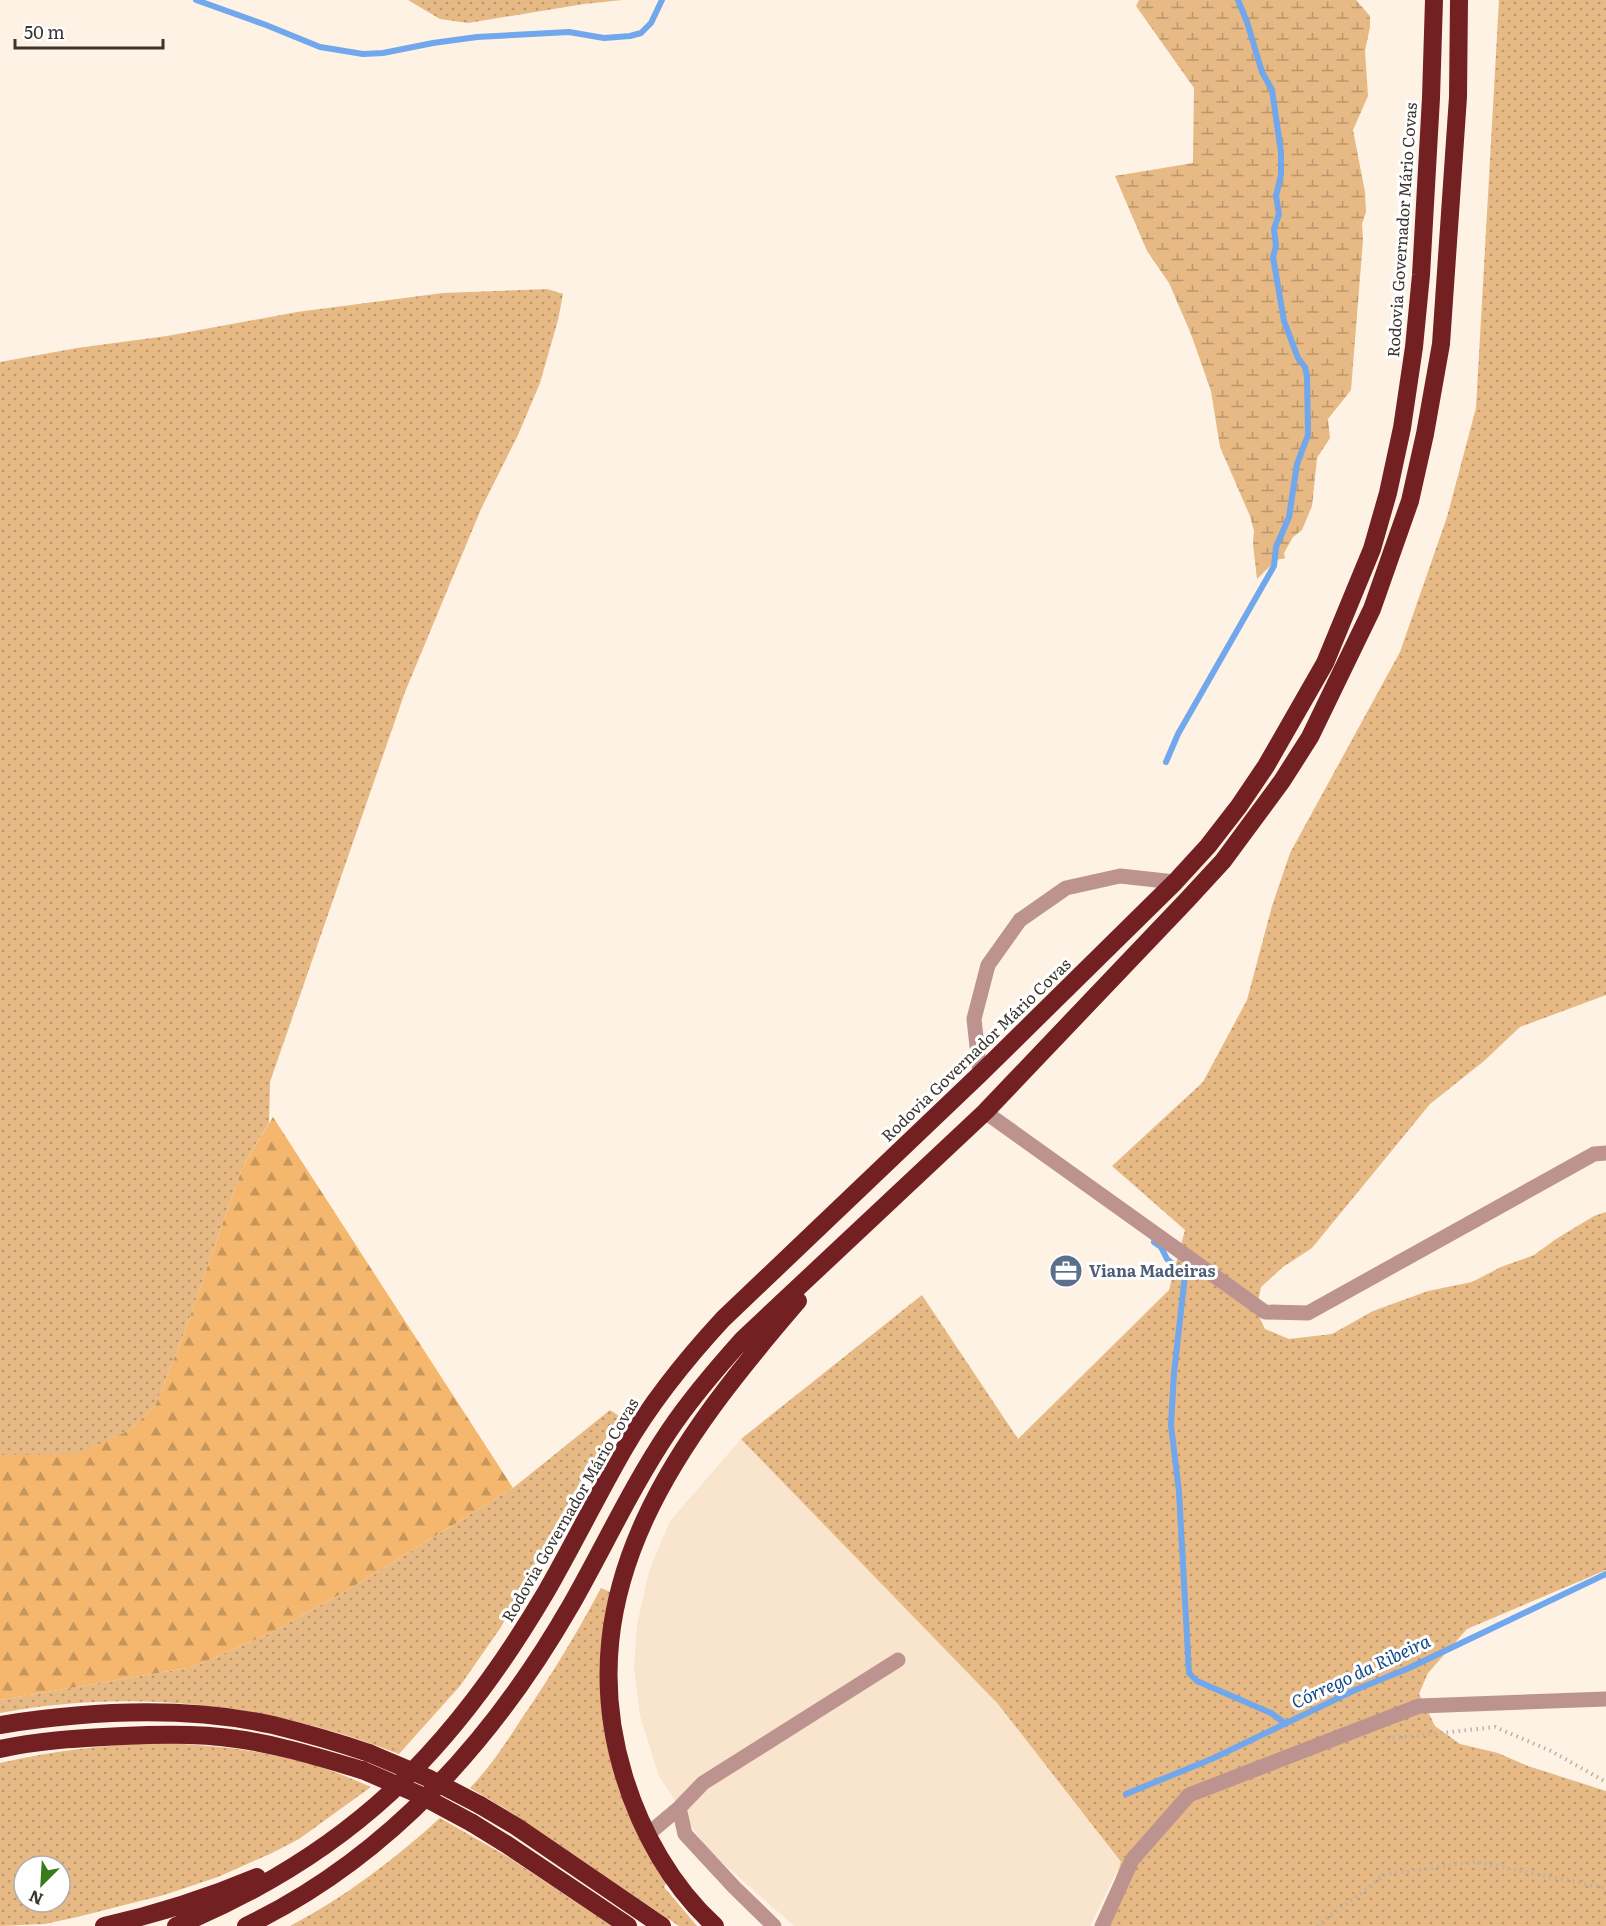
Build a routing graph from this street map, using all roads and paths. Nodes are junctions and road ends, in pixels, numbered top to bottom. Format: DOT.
graph roads {
  1 [pos="1434,0"];
  2 [pos="1459,0"];
  3 [pos="1175,882"];
  4 [pos="980,1074"];
  5 [pos="986,1112"];
  6 [pos="1606,1153"];
  7 [pos="912,1179"];
  8 [pos="898,1660"];
  9 [pos="1606,1699"];
  10 [pos="0,1725"];
  11 [pos="1378,1740"];
  12 [pos="0,1749"];
  13 [pos="1606,1782"];
  14 [pos="680,1808"];
  15 [pos="351,1827"];
  16 [pos="647,1835"];
  17 [pos="1606,1888"];
  18 [pos="104,1926"];
  19 [pos="176,1926"];
  20 [pos="246,1926"];
  21 [pos="628,1926"];
  22 [pos="662,1926"];
  23 [pos="715,1926"];
  24 [pos="774,1926"];
  25 [pos="1102,1926"];
  26 [pos="1317,1926"];
  1 -- 3 [label="highway, Rodovia Governador Mário Covas"];
  2 -- 5 [label="highway"];
  3 -- 4 [label="highway, Rodovia Governador Mário Covas"];
  3 -- 4 [label="street"];
  4 -- 15 [label="highway, Rodovia Governador Mário Covas"];
  5 -- 6 [label="street"];
  5 -- 7 [label="highway"];
  7 -- 16 [label="highway"];
  7 -- 20 [label="highway"];
  8 -- 14 [label="street"];
  9 -- 25 [label="street"];
  10 -- 22 [label="highway, bridge"];
  11 -- 13 [label="path"];
  12 -- 21 [label="highway, bridge"];
  14 -- 16 [label="street"];
  14 -- 24 [label="street"];
  15 -- 18 [label="highway"];
  15 -- 19 [label="highway, Rodovia Governador Mário Covas"];
  16 -- 23 [label="highway"];
  17 -- 26 [label="path"];
}
